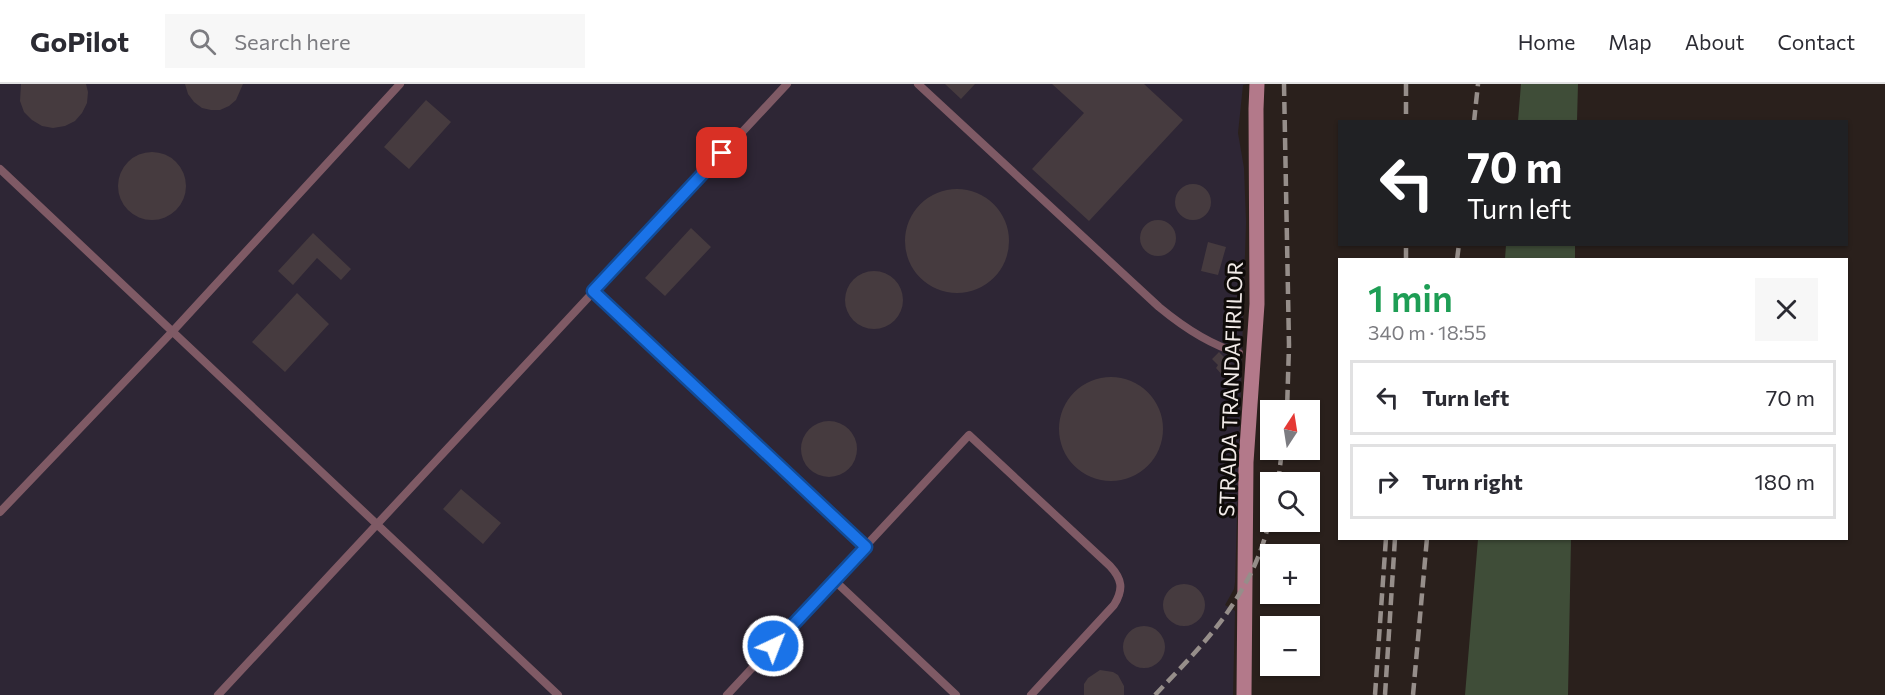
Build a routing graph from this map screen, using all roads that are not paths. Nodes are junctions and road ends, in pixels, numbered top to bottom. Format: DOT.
graph roads {
  1 [pos="400,84"];
  2 [pos="787,84"];
  3 [pos="918,84"];
  4 [pos="1257,84"];
  5 [pos="0,169"];
  6 [pos="593,291"];
  7 [pos="172,332"];
  8 [pos="1239,353"];
  9 [pos="0,512"];
  10 [pos="377,526"];
  11 [pos="866,547"];
  12 [pos="835,581"];
  13 [pos="218,695"];
  14 [pos="558,695"];
  15 [pos="727,695"];
  16 [pos="956,695"];
  17 [pos="1031,695"];
  18 [pos="1244,695"];
  1 -- 7 [label="lane"];
  2 -- 6 [label="lane"];
  3 -- 8 [label="lane"];
  4 -- 18 [label="main road, STRADA TRANDAFIRILOR"];
  5 -- 7 [label="lane"];
  6 -- 10 [label="lane"];
  6 -- 11 [label="lane"];
  7 -- 9 [label="lane"];
  7 -- 10 [label="lane"];
  10 -- 13 [label="lane"];
  10 -- 14 [label="lane"];
  11 -- 12 [label="lane"];
  11 -- 17 [label="lane"];
  12 -- 15 [label="lane"];
  12 -- 16 [label="lane"];
}
